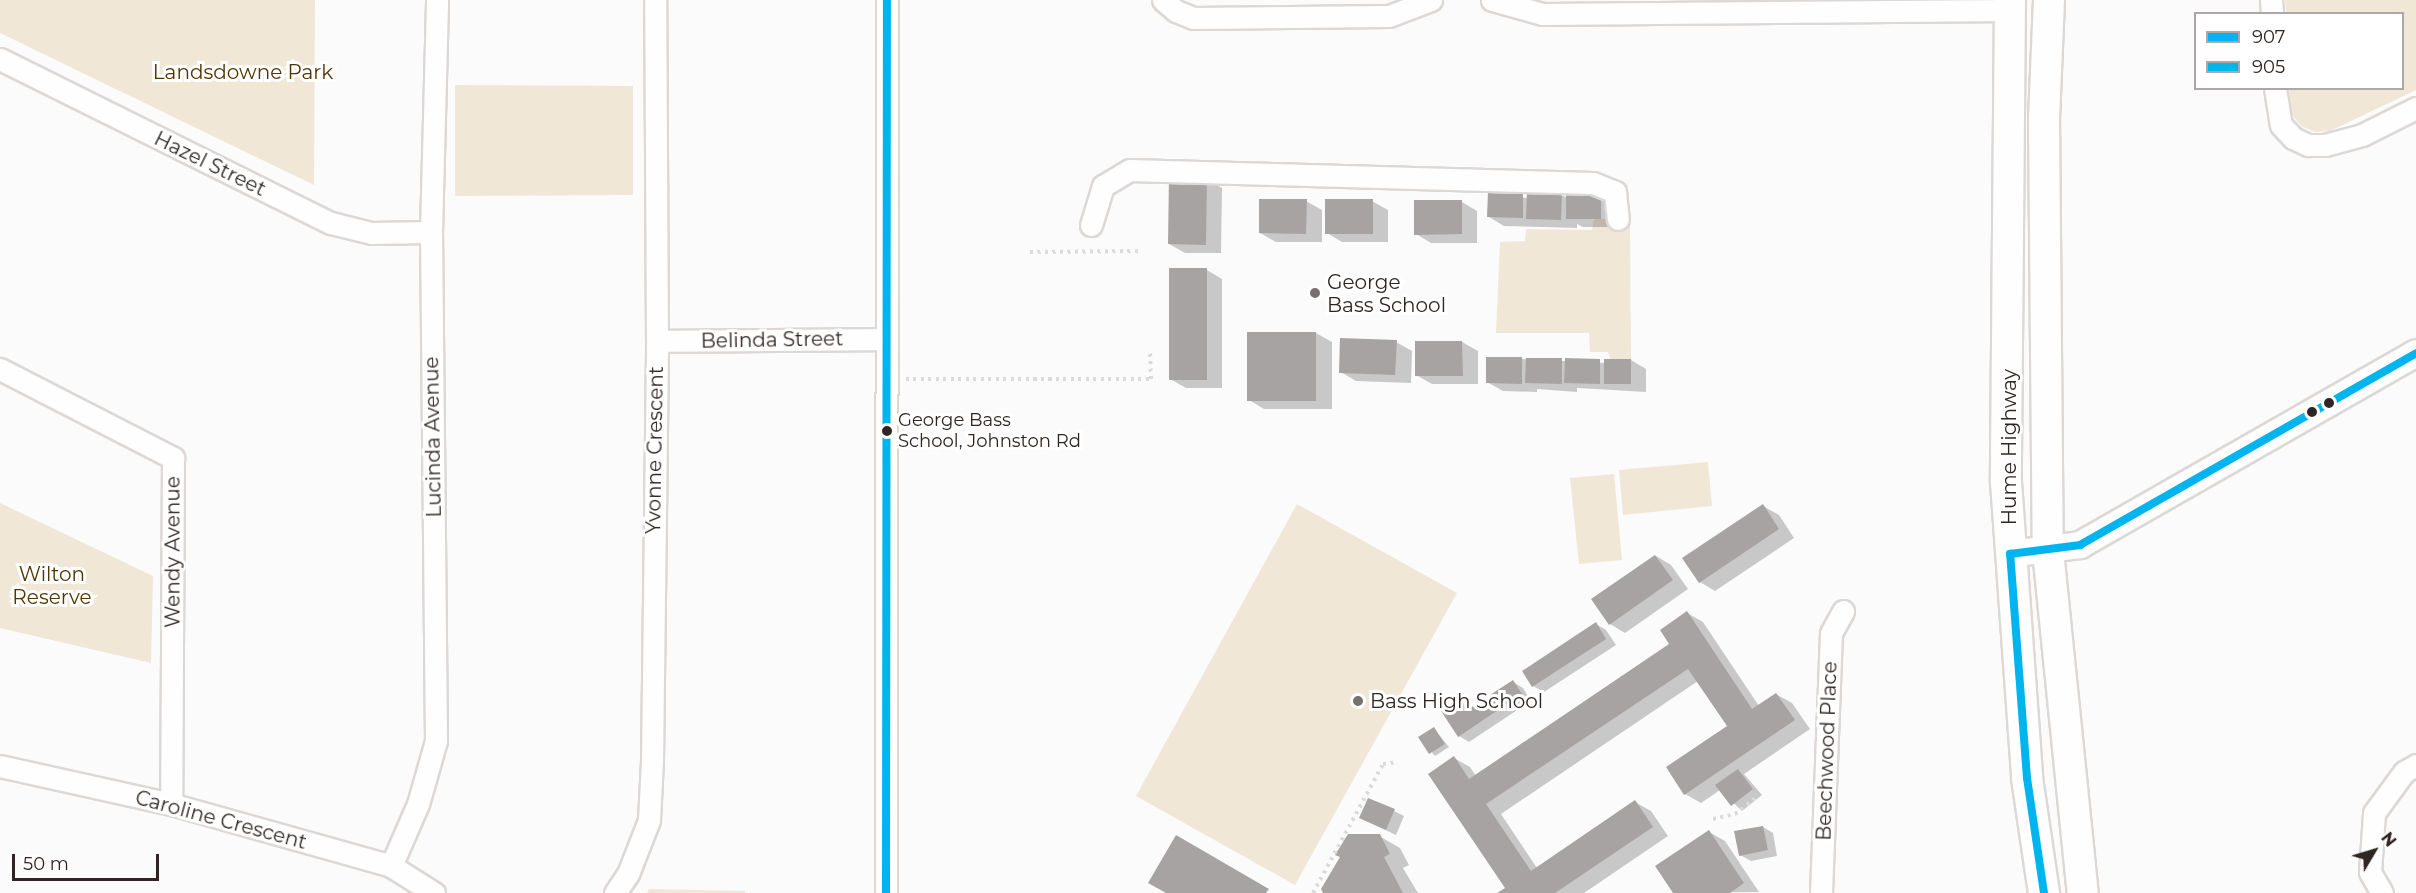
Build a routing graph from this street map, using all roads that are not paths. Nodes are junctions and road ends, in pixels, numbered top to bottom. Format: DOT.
graph roads {
  1 [pos="437,0"];
  2 [pos="655,0"];
  3 [pos="887,0"];
  4 [pos="1163,0"];
  5 [pos="1431,0"];
  6 [pos="1492,0"];
  7 [pos="2049,0"];
  8 [pos="2010,5"];
  9 [pos="1806,7"];
  10 [pos="0,59"];
  11 [pos="2275,90"];
  12 [pos="2416,108"];
  13 [pos="1618,219"];
  14 [pos="1091,225"];
  15 [pos="431,232"];
  16 [pos="887,339"];
  17 [pos="657,341"];
  18 [pos="2416,353"];
  19 [pos="0,369"];
  20 [pos="2048,551"];
  21 [pos="2010,554"];
  22 [pos="1843,611"];
  23 [pos="2416,765"];
  24 [pos="0,766"];
  25 [pos="171,804"];
  26 [pos="391,866"];
  27 [pos="434,893"];
  28 [pos="615,893"];
  29 [pos="886,893"];
  30 [pos="1821,893"];
  31 [pos="2044,893"];
  32 [pos="2083,893"];
  33 [pos="2382,893"];
  1 -- 15 [label="street, Lucinda Avenue"];
  2 -- 17 [label="street, Yvonne Crescent"];
  3 -- 16 [label="street"];
  4 -- 5 [label="street"];
  6 -- 9 [label="street"];
  7 -- 20 [label="highway, Hume Highway"];
  8 -- 9 [label="street"];
  8 -- 21 [label="highway, Hume Highway"];
  10 -- 15 [label="street, Hazel Street"];
  11 -- 12 [label="street"];
  13 -- 14 [label="street"];
  15 -- 26 [label="street, Lucinda Avenue"];
  16 -- 17 [label="street, Belinda Street"];
  16 -- 29 [label="street"];
  17 -- 28 [label="street, Yvonne Crescent"];
  18 -- 20 [label="main road"];
  19 -- 25 [label="street, Wendy Avenue"];
  20 -- 21 [label="main road"];
  20 -- 32 [label="highway, Hume Highway"];
  21 -- 31 [label="highway, Hume Highway"];
  22 -- 30 [label="street, Beechwood Place"];
  23 -- 33 [label="street"];
  24 -- 25 [label="street, Caroline Crescent"];
  25 -- 26 [label="street, Caroline Crescent"];
  26 -- 27 [label="street, Caroline Crescent"];
}
